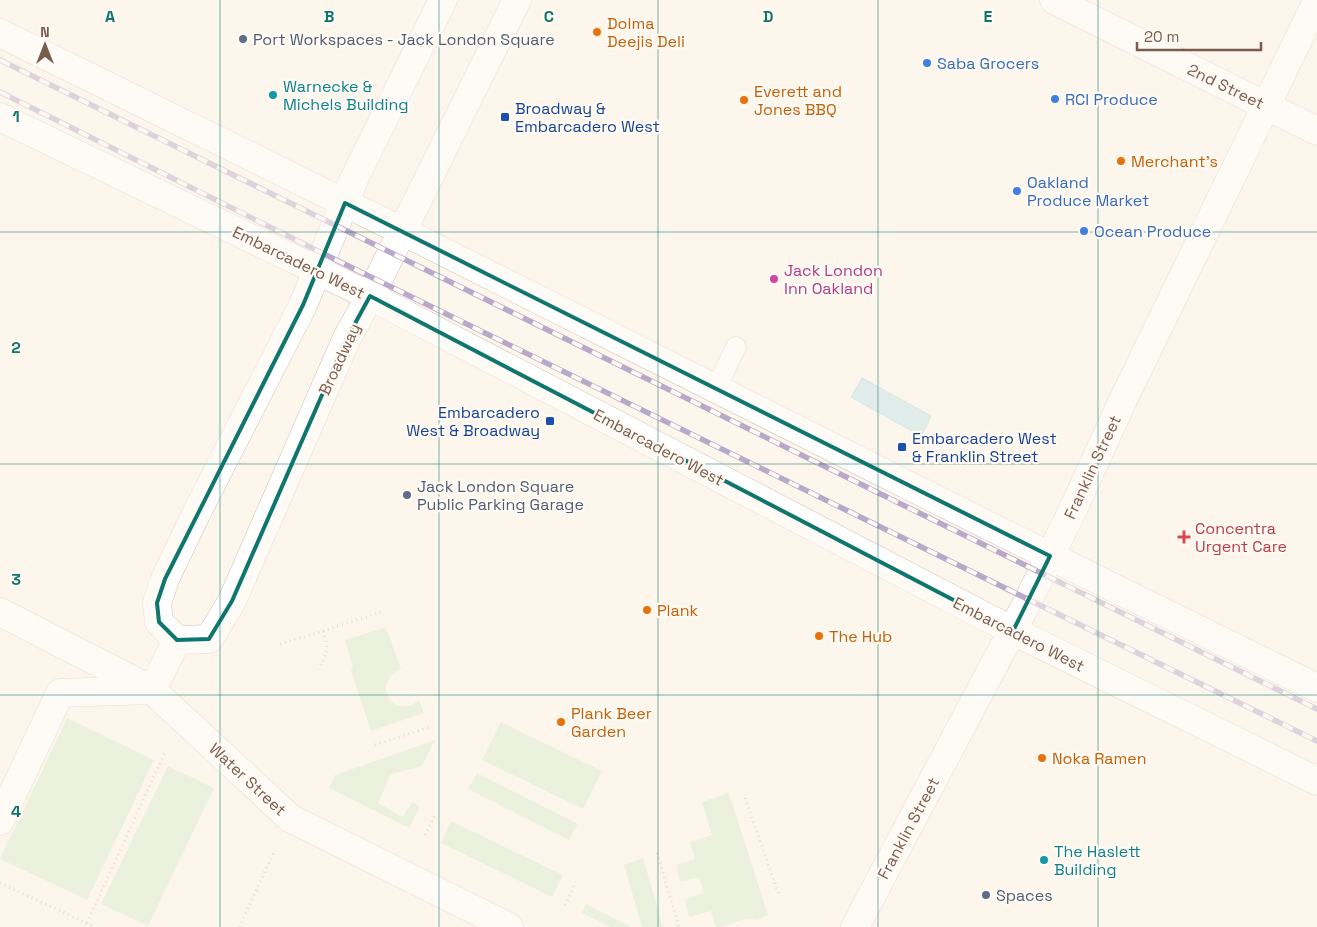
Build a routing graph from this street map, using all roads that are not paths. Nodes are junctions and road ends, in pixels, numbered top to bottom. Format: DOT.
graph roads {
  1 [pos="443,0"];
  2 [pos="517,0"];
  3 [pos="1054,0"];
  4 [pos="1317,1"];
  5 [pos="0,33"];
  6 [pos="1265,105"];
  7 [pos="0,117"];
  8 [pos="1317,131"];
  9 [pos="345,203"];
  10 [pos="402,231"];
  11 [pos="318,271"];
  12 [pos="370,296"];
  13 [pos="736,347"];
  14 [pos="716,389"];
  15 [pos="1050,556"];
  16 [pos="0,612"];
  17 [pos="1013,631"];
  18 [pos="177,640"];
  19 [pos="1317,688"];
  20 [pos="152,690"];
  21 [pos="1317,781"];
  22 [pos="0,820"];
  23 [pos="509,927"];
  24 [pos="855,927"];
  1 -- 9 [label="street"];
  2 -- 10 [label="street, Broadway"];
  3 -- 6 [label="street, 2nd Street"];
  4 -- 6 [label="street, Franklin Street"];
  5 -- 9 [label="street"];
  6 -- 8 [label="street, 2nd Street"];
  6 -- 15 [label="street, Franklin Street"];
  7 -- 11 [label="street, Embarcadero West"];
  9 -- 10 [label="street"];
  9 -- 11 [label="street"];
  10 -- 12 [label="street, Broadway"];
  10 -- 14 [label="street"];
  11 -- 12 [label="street, Embarcadero West"];
  11 -- 18 [label="street"];
  12 -- 17 [label="street, Embarcadero West"];
  12 -- 18 [label="street, Broadway"];
  13 -- 14 [label="lane"];
  14 -- 15 [label="street"];
  15 -- 17 [label="street, Franklin Street"];
  15 -- 19 [label="street"];
  16 -- 20 [label="street, Water Street"];
  17 -- 21 [label="street, Embarcadero West"];
  17 -- 24 [label="street, Franklin Street"];
  18 -- 20 [label="street"];
  20 -- 22 [label="street"];
  20 -- 23 [label="street, Water Street"];
}
